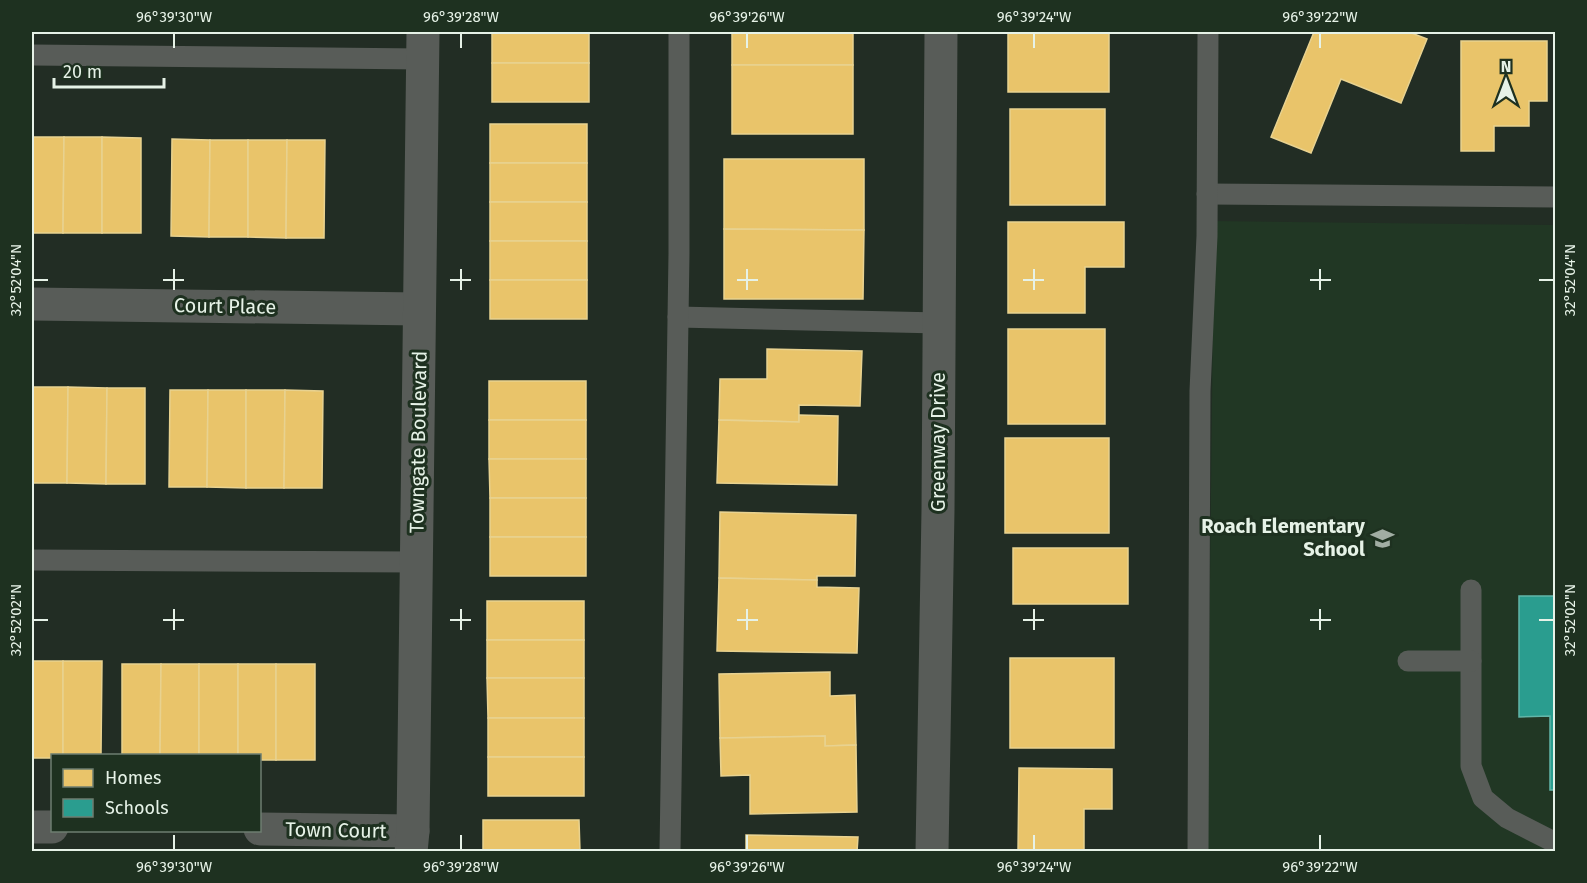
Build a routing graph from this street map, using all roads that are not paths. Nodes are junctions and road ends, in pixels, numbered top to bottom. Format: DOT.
graph roads {
  1 [pos="680,32"];
  2 [pos="941,32"];
  3 [pos="1208,32"];
  4 [pos="422,45"];
  5 [pos="32,55"];
  6 [pos="1207,194"];
  7 [pos="1556,197"];
  8 [pos="32,304"];
  9 [pos="419,309"];
  10 [pos="678,317"];
  11 [pos="939,323"];
  12 [pos="32,560"];
  13 [pos="417,562"];
  14 [pos="1471,590"];
  15 [pos="1408,661"];
  16 [pos="1471,661"];
  17 [pos="32,827"];
  18 [pos="51,828"];
  19 [pos="261,829"];
  20 [pos="412,841"];
  21 [pos="1556,843"];
  22 [pos="670,852"];
  23 [pos="932,852"];
  24 [pos="1198,852"];
  1 -- 10 [label="lane"];
  2 -- 11 [label="street, Greenway Drive"];
  3 -- 6 [label="lane"];
  4 -- 5 [label="lane"];
  4 -- 9 [label="street, Towngate Boulevard"];
  6 -- 7 [label="lane"];
  6 -- 24 [label="lane"];
  8 -- 9 [label="street, Court Place"];
  9 -- 13 [label="street, Towngate Boulevard"];
  10 -- 11 [label="lane"];
  10 -- 22 [label="lane"];
  11 -- 23 [label="street, Greenway Drive"];
  12 -- 13 [label="lane"];
  13 -- 20 [label="street, Towngate Boulevard"];
  14 -- 16 [label="lane"];
  15 -- 16 [label="lane"];
  16 -- 21 [label="lane"];
  17 -- 18 [label="street"];
  19 -- 20 [label="street, Town Court"];
}
